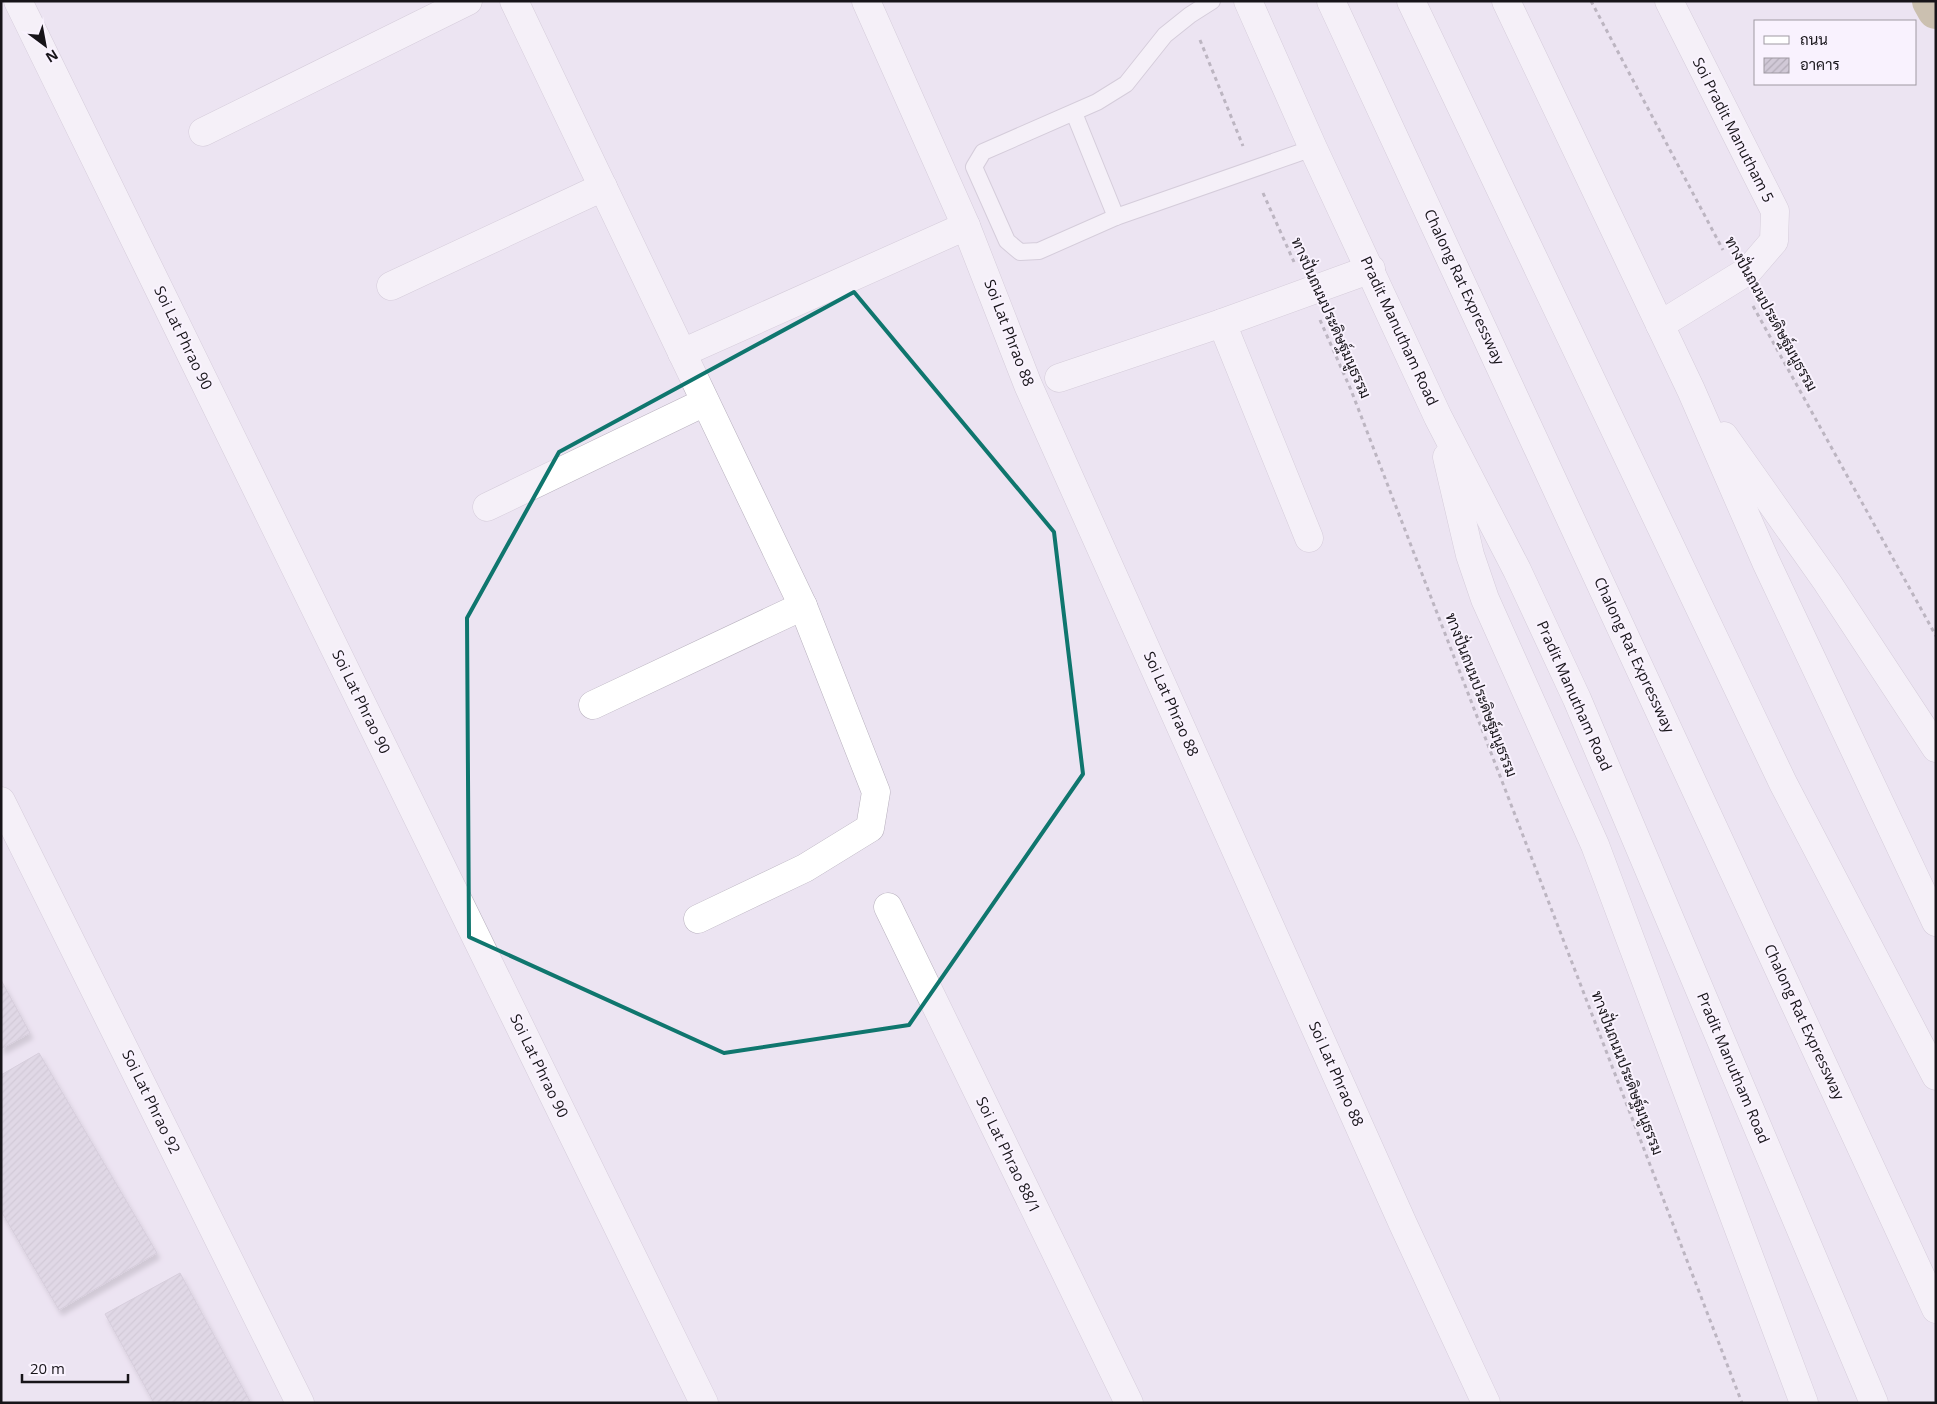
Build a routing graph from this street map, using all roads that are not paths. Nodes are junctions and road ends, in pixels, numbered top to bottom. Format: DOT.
graph roads {
  1 [pos="18,1"];
  2 [pos="468,1"];
  3 [pos="514,1"];
  4 [pos="866,1"];
  5 [pos="1212,1"];
  6 [pos="1248,1"];
  7 [pos="1331,1"];
  8 [pos="1412,1"];
  9 [pos="1506,1"];
  10 [pos="1669,1"];
  11 [pos="1074,113"];
  12 [pos="202,132"];
  13 [pos="1313,148"];
  14 [pos="603,186"];
  15 [pos="1116,217"];
  16 [pos="966,226"];
  17 [pos="1370,269"];
  18 [pos="391,286"];
  19 [pos="1222,324"];
  20 [pos="1660,325"];
  21 [pos="682,353"];
  22 [pos="1059,378"];
  23 [pos="1691,390"];
  24 [pos="705,402"];
  25 [pos="1438,417"];
  26 [pos="487,507"];
  27 [pos="1310,538"];
  28 [pos="803,606"];
  29 [pos="593,705"];
  30 [pos="1936,748"];
  31 [pos="1,801"];
  32 [pos="888,908"];
  33 [pos="698,918"];
  34 [pos="1936,922"];
  35 [pos="1936,1076"];
  36 [pos="1936,1309"];
  37 [pos="300,1403"];
  38 [pos="704,1403"];
  39 [pos="1129,1403"];
  40 [pos="1486,1403"];
  41 [pos="1804,1403"];
  42 [pos="1874,1403"];
  1 -- 38 [label="main road, Soi Lat Phrao 90"];
  2 -- 12 [label="main road"];
  3 -- 14 [label="main road"];
  4 -- 16 [label="main road, Soi Lat Phrao 88"];
  5 -- 11 [label="lane"];
  6 -- 13 [label="main road, Pradit Manutham Road"];
  7 -- 36 [label="main road, Chalong Rat Expressway"];
  8 -- 35 [label="main road"];
  9 -- 20 [label="main road"];
  10 -- 20 [label="main road, Soi Pradit Manutham 5"];
  11 -- 15 [label="lane"];
  11 -- 15 [label="lane"];
  13 -- 15 [label="lane"];
  13 -- 17 [label="main road, Pradit Manutham Road"];
  14 -- 18 [label="main road"];
  14 -- 21 [label="main road"];
  16 -- 21 [label="main road"];
  16 -- 40 [label="main road, Soi Lat Phrao 88"];
  17 -- 19 [label="main road"];
  17 -- 25 [label="main road, Pradit Manutham Road"];
  19 -- 22 [label="main road"];
  19 -- 27 [label="main road"];
  20 -- 23 [label="main road"];
  21 -- 24 [label="main road"];
  23 -- 30 [label="main road"];
  23 -- 34 [label="main road"];
  24 -- 26 [label="main road"];
  24 -- 28 [label="main road"];
  25 -- 41 [label="main road"];
  25 -- 42 [label="main road, Pradit Manutham Road"];
  28 -- 29 [label="main road"];
  28 -- 33 [label="main road"];
  31 -- 37 [label="main road, Soi Lat Phrao 92"];
  32 -- 39 [label="main road, Soi Lat Phrao 88/1"];
}
